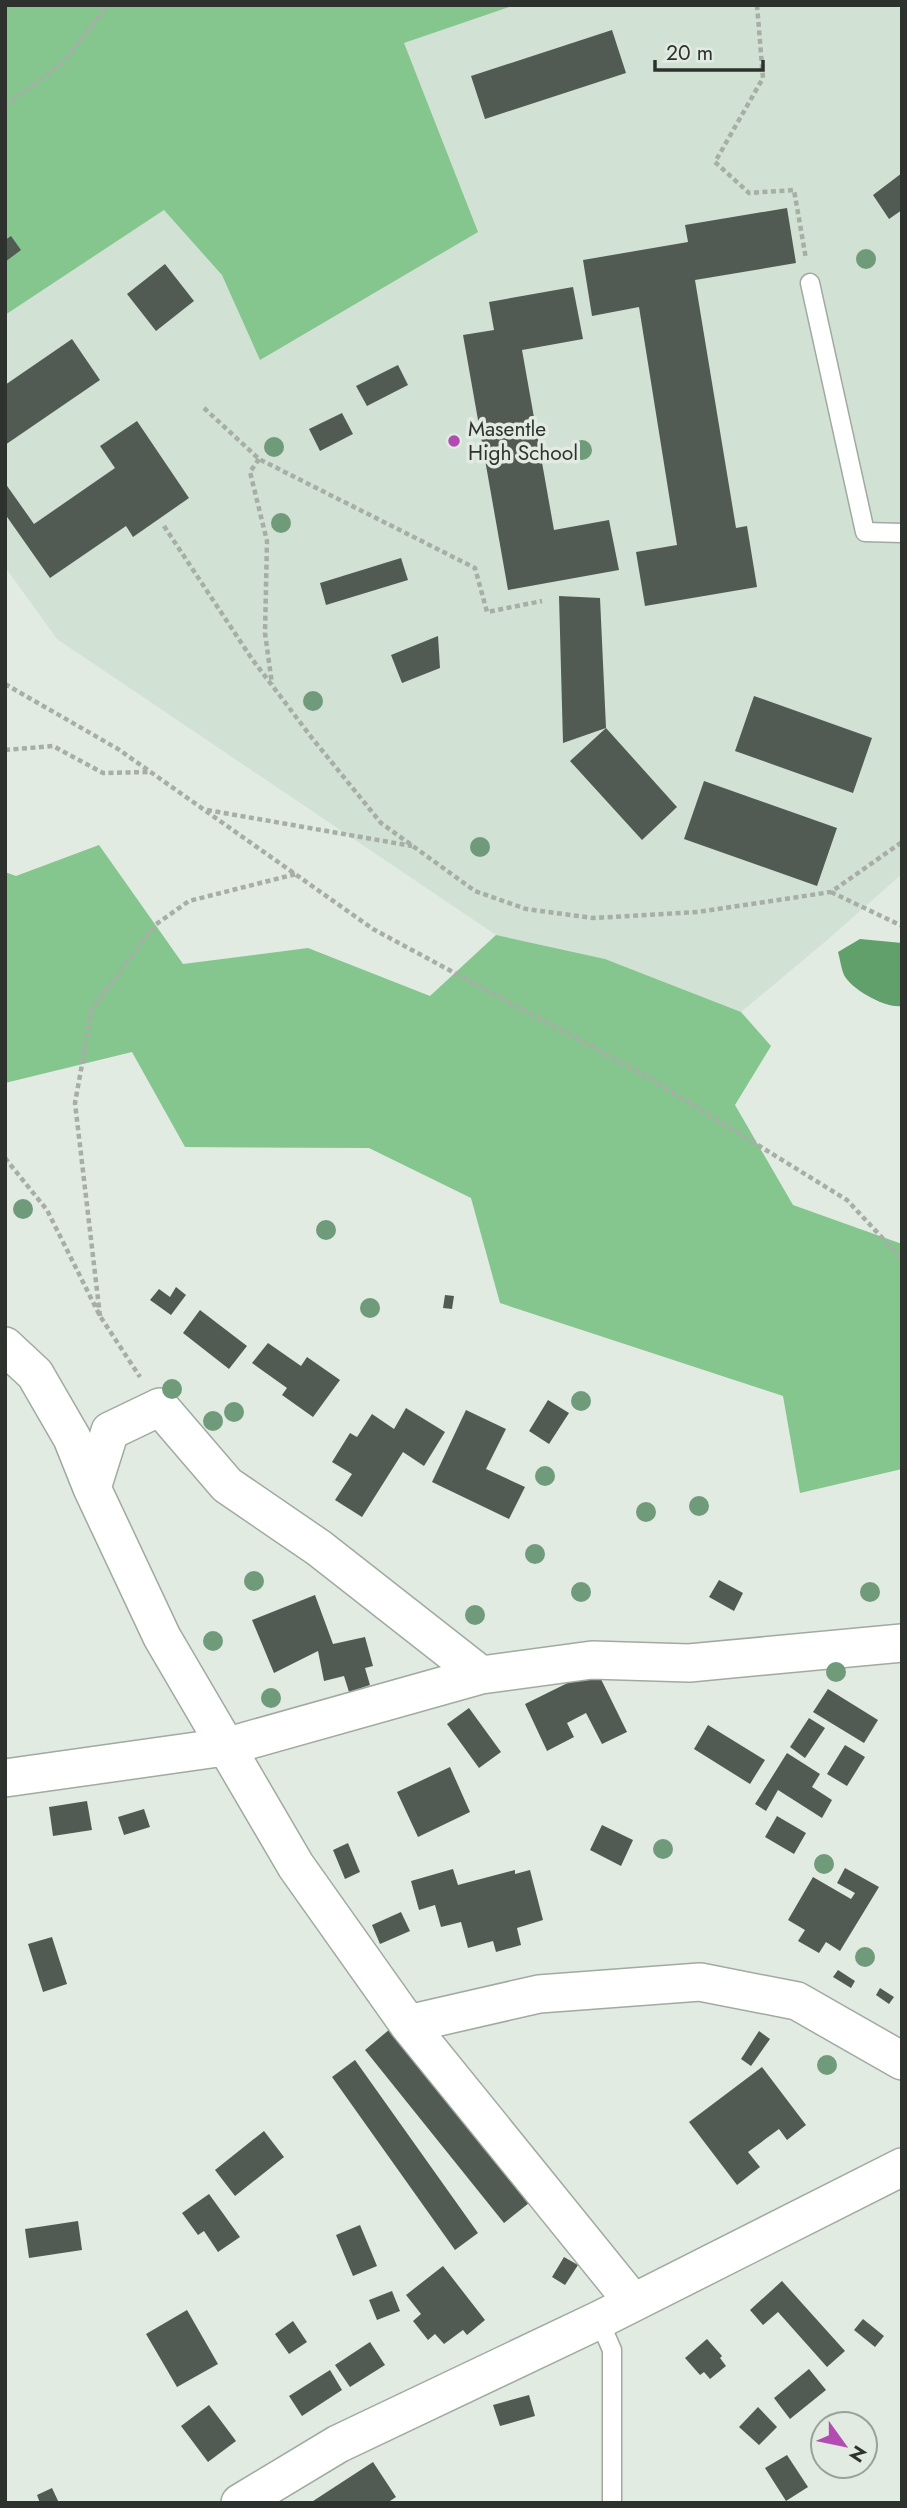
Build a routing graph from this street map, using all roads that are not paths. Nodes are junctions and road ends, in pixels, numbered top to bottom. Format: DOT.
graph roads {
  1 [pos="810,283"];
  2 [pos="902,533"];
  3 [pos="5,1346"];
  4 [pos="92,1489"];
  5 [pos="902,1643"];
  6 [pos="481,1675"];
  7 [pos="225,1747"];
  8 [pos="5,1778"];
  9 [pos="408,2024"];
  10 [pos="902,2061"];
  11 [pos="902,2167"];
  12 [pos="633,2301"];
  13 [pos="599,2320"];
  14 [pos="240,2503"];
  15 [pos="612,2503"];
  1 -- 2 [label="lane"];
  3 -- 4 [label="street"];
  4 -- 6 [label="street"];
  4 -- 7 [label="street"];
  5 -- 6 [label="street"];
  6 -- 7 [label="street"];
  7 -- 8 [label="street"];
  7 -- 9 [label="street"];
  9 -- 10 [label="street"];
  9 -- 12 [label="street"];
  11 -- 12 [label="street"];
  12 -- 13 [label="street"];
  13 -- 14 [label="street"];
  13 -- 15 [label="lane"];
}
